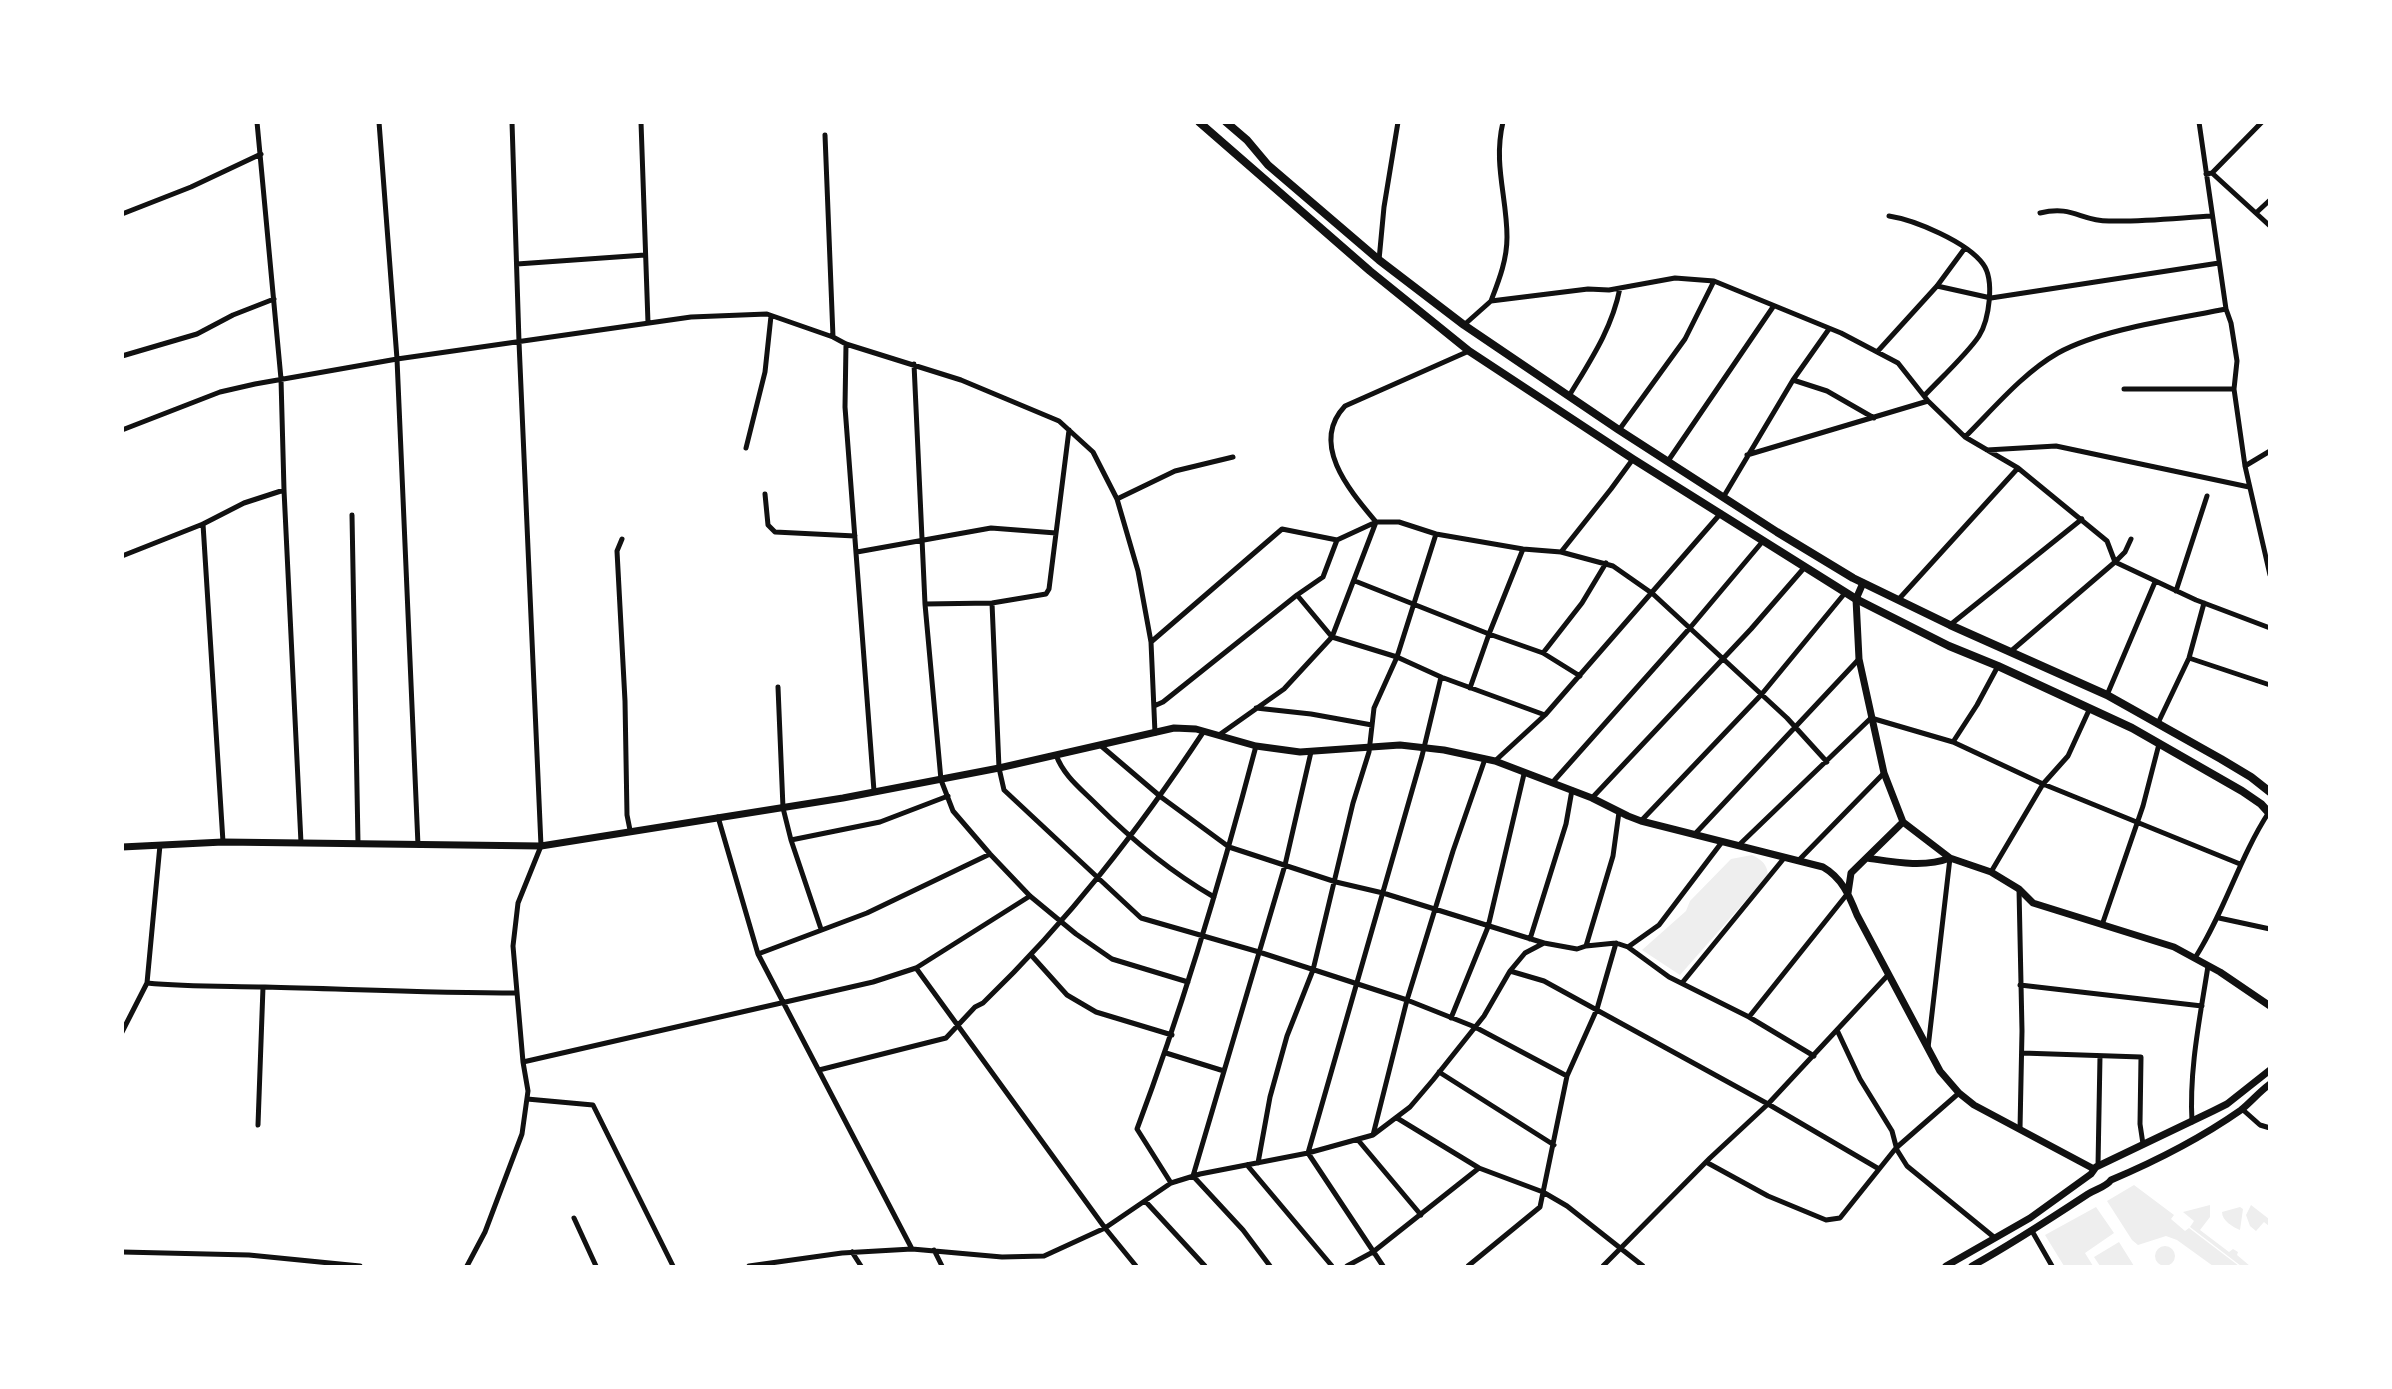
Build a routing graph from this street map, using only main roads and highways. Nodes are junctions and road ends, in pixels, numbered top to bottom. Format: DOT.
graph roads {
  1 [pos="1199,122"];
  2 [pos="1226,122"];
  3 [pos="2270,792"];
  4 [pos="2269,813"];
  1 -- 4 [label="main road"];
  2 -- 3 [label="main road"];
}
